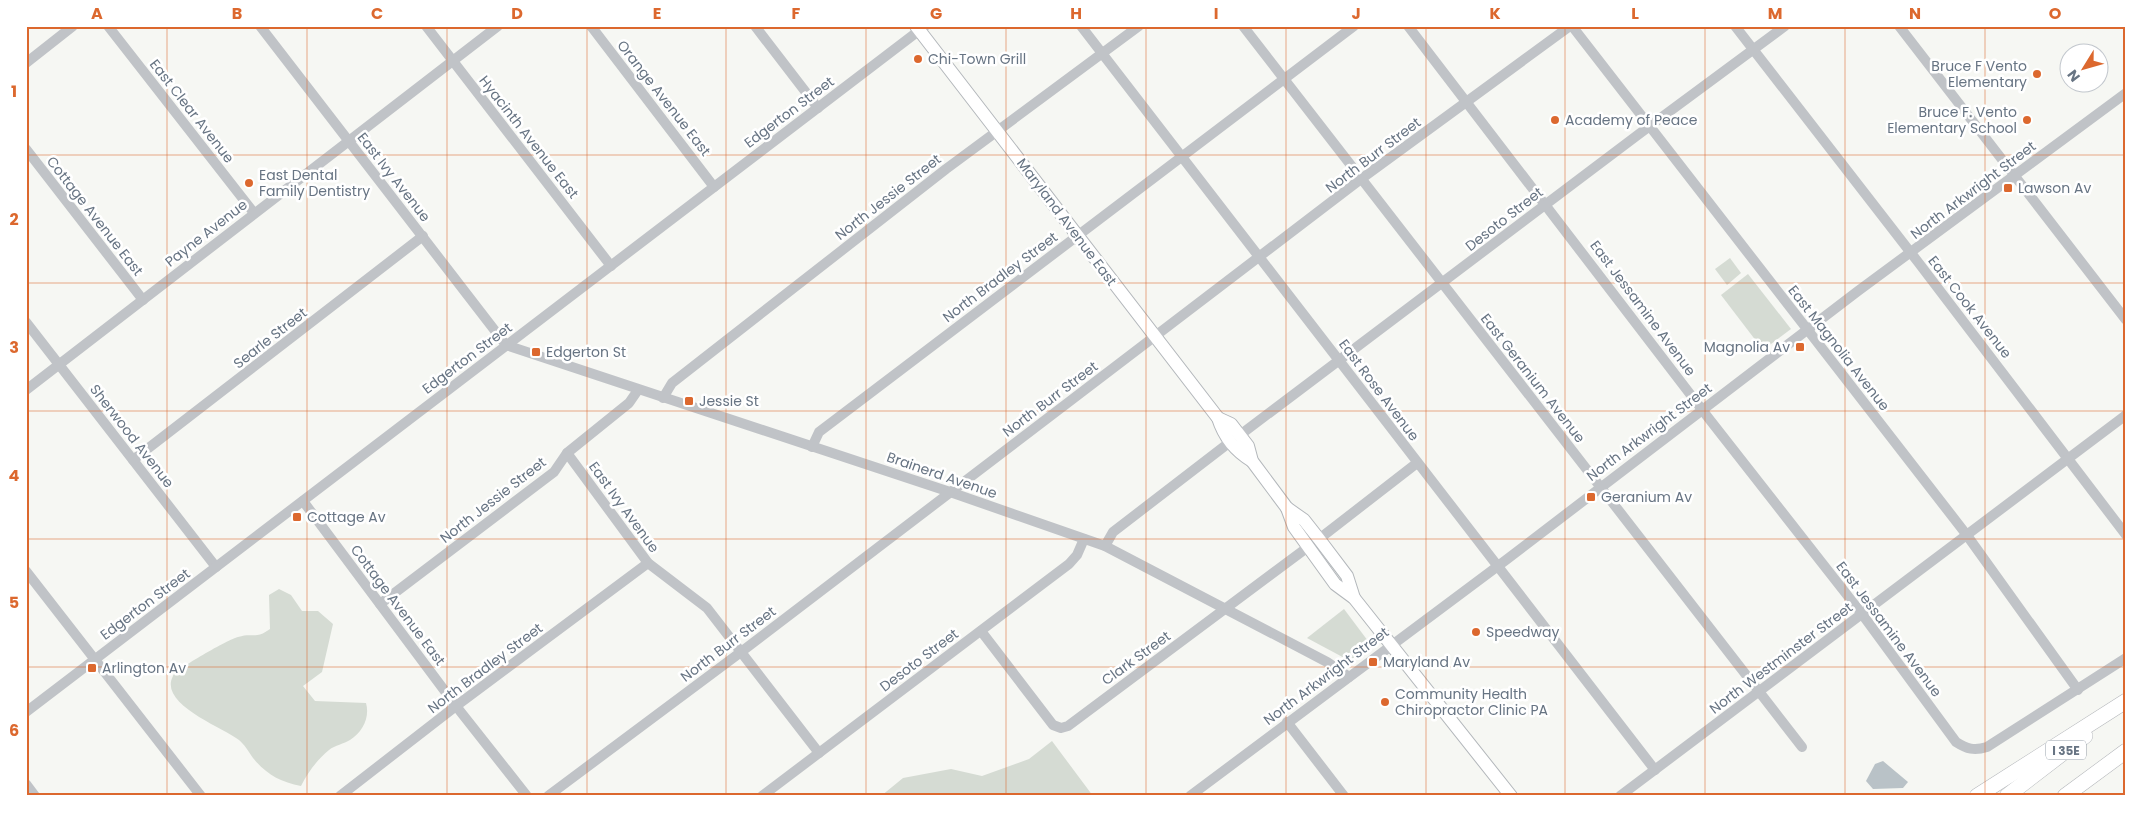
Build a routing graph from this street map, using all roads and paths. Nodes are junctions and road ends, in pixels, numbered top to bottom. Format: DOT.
graph roads {
  1 [pos="72,26"];
  2 [pos="108,26"];
  3 [pos="260,26"];
  4 [pos="426,26"];
  5 [pos="498,26"];
  6 [pos="591,26"];
  7 [pos="755,26"];
  8 [pos="1081,26"];
  9 [pos="1139,26"];
  10 [pos="1244,26"];
  11 [pos="1354,26"];
  12 [pos="1408,26"];
  13 [pos="1571,26"];
  14 [pos="1735,26"];
  15 [pos="1785,26"];
  16 [pos="1899,26"];
  17 [pos="920,28"];
  18 [pos="1754,50"];
  19 [pos="1102,54"];
  20 [pos="453,61"];
  21 [pos="26,63"];
  22 [pos="1284,79"];
  23 [pos="2122,95"];
  24 [pos="1467,103"];
  25 [pos="2126,107"];
  26 [pos="818,108"];
  27 [pos="1649,126"];
  28 [pos="997,131"];
  29 [pos="349,141"];
  30 [pos="26,149"];
  31 [pos="1181,156"];
  32 [pos="2015,176"];
  33 [pos="1361,179"];
  34 [pos="714,187"];
  35 [pos="1546,204"];
  36 [pos="254,214"];
  37 [pos="423,236"];
  38 [pos="1077,236"];
  39 [pos="1910,253"];
  40 [pos="1260,258"];
  41 [pos="611,266"];
  42 [pos="1442,283"];
  43 [pos="143,300"];
  44 [pos="2126,320"];
  45 [pos="26,322"];
  46 [pos="1808,330"];
  47 [pos="1155,338"];
  48 [pos="506,346"];
  49 [pos="1339,360"];
  50 [pos="59,364"];
  51 [pos="26,390"];
  52 [pos="638,390"];
  53 [pos="663,398"];
  54 [pos="1703,409"];
  55 [pos="2126,415"];
  56 [pos="1235,439"];
  57 [pos="812,447"];
  58 [pos="567,453"];
  59 [pos="2068,458"];
  60 [pos="133,460"];
  61 [pos="1418,463"];
  62 [pos="1600,488"];
  63 [pos="950,492"];
  64 [pos="303,501"];
  65 [pos="1966,534"];
  66 [pos="2126,535"];
  67 [pos="1084,539"];
  68 [pos="1313,542"];
  69 [pos="1105,546"];
  70 [pos="648,563"];
  71 [pos="1497,566"];
  72 [pos="216,567"];
  73 [pos="26,571"];
  74 [pos="380,604"];
  75 [pos="1227,609"];
  76 [pos="1862,614"];
  77 [pos="981,631"];
  78 [pos="1391,645"];
  79 [pos="741,652"];
  80 [pos="2126,658"];
  81 [pos="95,660"];
  82 [pos="1349,677"];
  83 [pos="2078,690"];
  84 [pos="1759,692"];
  85 [pos="2126,701"];
  86 [pos="2126,705"];
  87 [pos="456,706"];
  88 [pos="26,712"];
  89 [pos="1287,722"];
  90 [pos="1802,747"];
  91 [pos="2126,752"];
  92 [pos="818,753"];
  93 [pos="1655,770"];
  94 [pos="26,784"];
  95 [pos="35,796"];
  96 [pos="201,796"];
  97 [pos="340,796"];
  98 [pos="527,796"];
  99 [pos="548,796"];
  100 [pos="762,796"];
  101 [pos="1190,796"];
  102 [pos="1344,796"];
  103 [pos="1511,796"];
  104 [pos="1620,796"];
  105 [pos="1977,796"];
  106 [pos="2007,796"];
  107 [pos="2065,796"];
  108 [pos="2082,796"];
  1 -- 21 [label="street"];
  2 -- 36 [label="street, East Clear Avenue"];
  3 -- 29 [label="street, East Ivy Avenue"];
  4 -- 20 [label="street, Hyacinth Avenue East"];
  5 -- 20 [label="street, Payne Avenue"];
  6 -- 34 [label="street, Orange Avenue East"];
  7 -- 26 [label="street"];
  8 -- 19 [label="street, East Rose Avenue"];
  9 -- 19 [label="street, North Jessie Street"];
  10 -- 22 [label="street, East Geranium Avenue"];
  11 -- 22 [label="street, North Bradley Street"];
  12 -- 24 [label="street, East Jessamine Avenue"];
  13 -- 24 [label="street, North Burr Street"];
  13 -- 27 [label="street, East Magnolia Avenue"];
  14 -- 18 [label="street, East Cook Avenue"];
  15 -- 18 [label="street, Desoto Street"];
  16 -- 32 [label="street"];
  17 -- 26 [label="street, Edgerton Street"];
  17 -- 28 [label="main road, Maryland Avenue East"];
  18 -- 27 [label="street, Desoto Street"];
  18 -- 39 [label="street, East Cook Avenue"];
  19 -- 28 [label="street, North Jessie Street"];
  19 -- 31 [label="street, East Rose Avenue"];
  20 -- 29 [label="street, Payne Avenue"];
  20 -- 41 [label="street, Hyacinth Avenue East"];
  22 -- 31 [label="street, North Bradley Street"];
  22 -- 33 [label="street, East Geranium Avenue"];
  23 -- 25 [label="street"];
  23 -- 32 [label="street, North Arkwright Street"];
  24 -- 33 [label="street, North Burr Street"];
  24 -- 35 [label="street, East Jessamine Avenue"];
  26 -- 34 [label="street, Edgerton Street"];
  27 -- 35 [label="street, Desoto Street"];
  27 -- 46 [label="street, East Magnolia Avenue"];
  28 -- 38 [label="main road, Maryland Avenue East"];
  28 -- 53 [label="street, North Jessie Street"];
  29 -- 36 [label="street, Payne Avenue"];
  29 -- 37 [label="street, East Ivy Avenue"];
  30 -- 43 [label="street, Cottage Avenue East"];
  31 -- 38 [label="street, North Bradley Street"];
  31 -- 40 [label="street, East Rose Avenue"];
  32 -- 39 [label="street, North Arkwright Street"];
  32 -- 44 [label="street"];
  33 -- 40 [label="street, North Burr Street"];
  33 -- 42 [label="street, East Geranium Avenue"];
  34 -- 41 [label="street, Edgerton Street"];
  35 -- 42 [label="street, Desoto Street"];
  35 -- 54 [label="street, East Jessamine Avenue"];
  36 -- 43 [label="street, Payne Avenue"];
  37 -- 48 [label="street, East Ivy Avenue"];
  37 -- 60 [label="street, Searle Street"];
  38 -- 47 [label="main road, Maryland Avenue East"];
  38 -- 57 [label="street, North Bradley Street"];
  39 -- 46 [label="street, North Arkwright Street"];
  39 -- 59 [label="street, East Cook Avenue"];
  40 -- 47 [label="street, North Burr Street"];
  40 -- 49 [label="street, East Rose Avenue"];
  41 -- 48 [label="street, Edgerton Street"];
  42 -- 49 [label="street, Desoto Street"];
  42 -- 62 [label="street, East Geranium Avenue"];
  43 -- 50 [label="street, Payne Avenue"];
  45 -- 50 [label="street, Sherwood Avenue"];
  46 -- 54 [label="street, North Arkwright Street"];
  46 -- 65 [label="street, East Magnolia Avenue"];
  47 -- 56 [label="main road, Maryland Avenue East"];
  47 -- 63 [label="street, North Burr Street"];
  48 -- 52 [label="street, Brainerd Avenue"];
  48 -- 64 [label="street, Edgerton Street"];
  49 -- 56 [label="street, Desoto Street"];
  49 -- 61 [label="street, East Rose Avenue"];
  50 -- 51 [label="street, Payne Avenue"];
  50 -- 60 [label="street, Sherwood Avenue"];
  52 -- 53 [label="street, Brainerd Avenue"];
  52 -- 58 [label="street, North Jessie Street"];
  53 -- 57 [label="street, Brainerd Avenue"];
  54 -- 62 [label="street, North Arkwright Street"];
  54 -- 76 [label="street, East Jessamine Avenue"];
  55 -- 59 [label="street, North Westminster Street"];
  56 -- 68 [label="main road, Maryland Avenue East"];
  56 -- 69 [label="street, Desoto Street"];
  57 -- 63 [label="street, Brainerd Avenue"];
  58 -- 70 [label="street, East Ivy Avenue"];
  58 -- 74 [label="street, North Jessie Street"];
  59 -- 65 [label="street, North Westminster Street"];
  59 -- 66 [label="street, East Cook Avenue"];
  60 -- 72 [label="street, Sherwood Avenue"];
  61 -- 68 [label="street, Clark Street"];
  61 -- 71 [label="street, East Rose Avenue"];
  62 -- 71 [label="street, North Arkwright Street"];
  62 -- 84 [label="street, East Geranium Avenue"];
  63 -- 67 [label="street, Brainerd Avenue"];
  63 -- 79 [label="street, North Burr Street"];
  64 -- 72 [label="street, Edgerton Street"];
  64 -- 74 [label="street, Cottage Avenue East"];
  65 -- 76 [label="street, North Westminster Street"];
  65 -- 83 [label="street, East Magnolia Avenue"];
  67 -- 69 [label="street, Brainerd Avenue"];
  67 -- 77 [label="street, Desoto Street"];
  68 -- 75 [label="street, Clark Street"];
  68 -- 78 [label="main road, Maryland Avenue East"];
  69 -- 75 [label="street, Brainerd Avenue"];
  70 -- 79 [label="street, East Ivy Avenue"];
  70 -- 87 [label="street, North Bradley Street"];
  71 -- 78 [label="street, North Arkwright Street"];
  71 -- 93 [label="street, East Rose Avenue"];
  72 -- 81 [label="street, Edgerton Street"];
  73 -- 81 [label="street"];
  74 -- 87 [label="street, Cottage Avenue East"];
  75 -- 77 [label="street, Clark Street"];
  75 -- 82 [label="street, Brainerd Avenue"];
  76 -- 83 [label="street, East Jessamine Avenue"];
  76 -- 84 [label="street, North Westminster Street"];
  77 -- 92 [label="street, Desoto Street"];
  78 -- 82 [label="street, North Arkwright Street"];
  78 -- 103 [label="main road, Maryland Avenue East"];
  79 -- 92 [label="street, East Ivy Avenue"];
  79 -- 99 [label="street, North Burr Street"];
  80 -- 83 [label="street"];
  81 -- 88 [label="street, Edgerton Street"];
  81 -- 96 [label="street"];
  82 -- 89 [label="street, North Arkwright Street"];
  84 -- 90 [label="street, East Geranium Avenue"];
  84 -- 93 [label="street, North Westminster Street"];
  85 -- 105 [label="highway"];
  86 -- 106 [label="highway, I 35E"];
  87 -- 97 [label="street, North Bradley Street"];
  87 -- 98 [label="street, Cottage Avenue East"];
  89 -- 101 [label="street, North Arkwright Street"];
  89 -- 102 [label="street"];
  91 -- 107 [label="highway, I 35E"];
  91 -- 108 [label="highway"];
  92 -- 100 [label="street, Desoto Street"];
  93 -- 104 [label="street, North Westminster Street"];
  94 -- 95 [label="street"];
}
